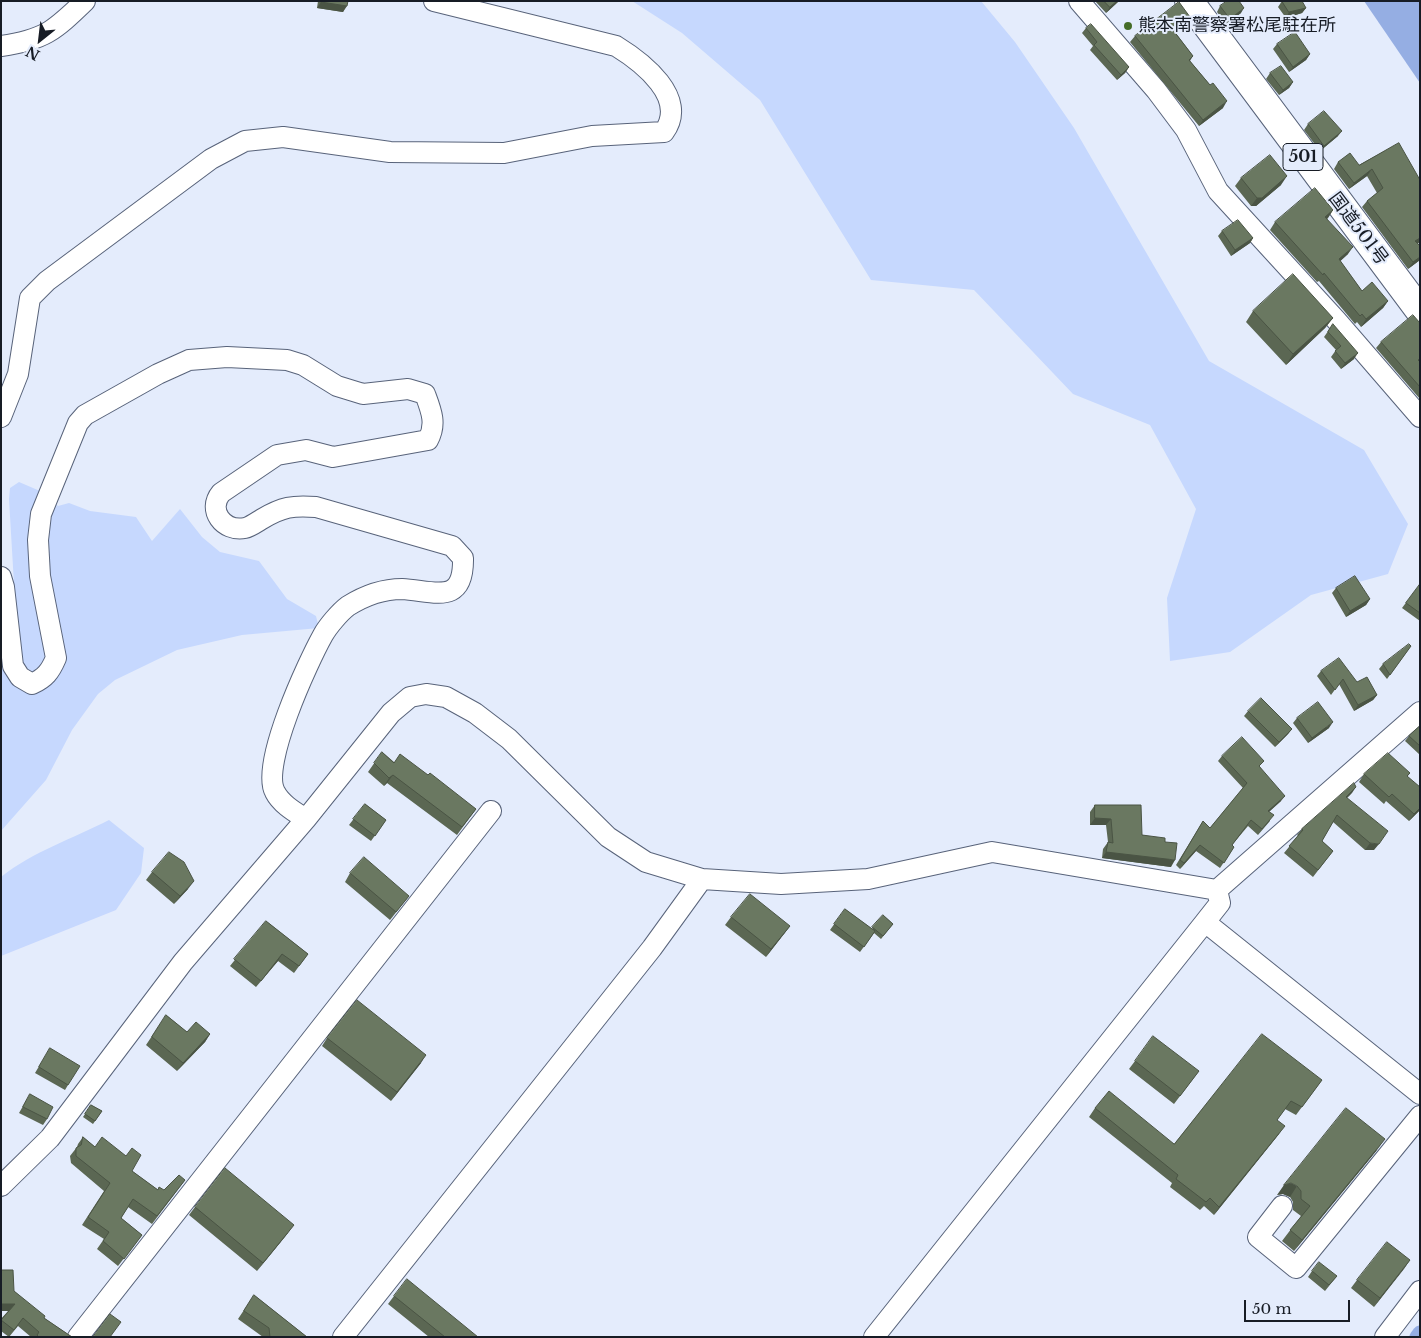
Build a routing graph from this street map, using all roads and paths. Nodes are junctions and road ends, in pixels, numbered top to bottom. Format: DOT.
graph roads {
  1 [pos="85,1"];
  2 [pos="434,1"];
  3 [pos="1079,1"];
  4 [pos="1189,1"];
  5 [pos="1,46"];
  6 [pos="1420,311"];
  7 [pos="1,417"];
  8 [pos="1420,417"];
  9 [pos="1,577"];
  10 [pos="1420,712"];
  11 [pos="491,811"];
  12 [pos="306,819"];
  13 [pos="702,879"];
  14 [pos="1218,890"];
  15 [pos="1205,922"];
  16 [pos="1420,1094"];
  17 [pos="1420,1116"];
  18 [pos="1,1186"];
  19 [pos="1282,1206"];
  20 [pos="1420,1291"];
  21 [pos="78,1337"];
  22 [pos="343,1337"];
  23 [pos="874,1337"];
  24 [pos="1385,1337"];
  1 -- 5 [label="street"];
  2 -- 7 [label="street"];
  3 -- 8 [label="street"];
  4 -- 6 [label="highway, 国道501号 / 501"];
  9 -- 12 [label="street"];
  10 -- 14 [label="street"];
  11 -- 21 [label="street"];
  12 -- 13 [label="street"];
  12 -- 18 [label="street"];
  13 -- 14 [label="street"];
  13 -- 22 [label="street"];
  14 -- 15 [label="street"];
  15 -- 16 [label="street"];
  15 -- 23 [label="street"];
  17 -- 19 [label="street"];
  20 -- 24 [label="street"];
}
